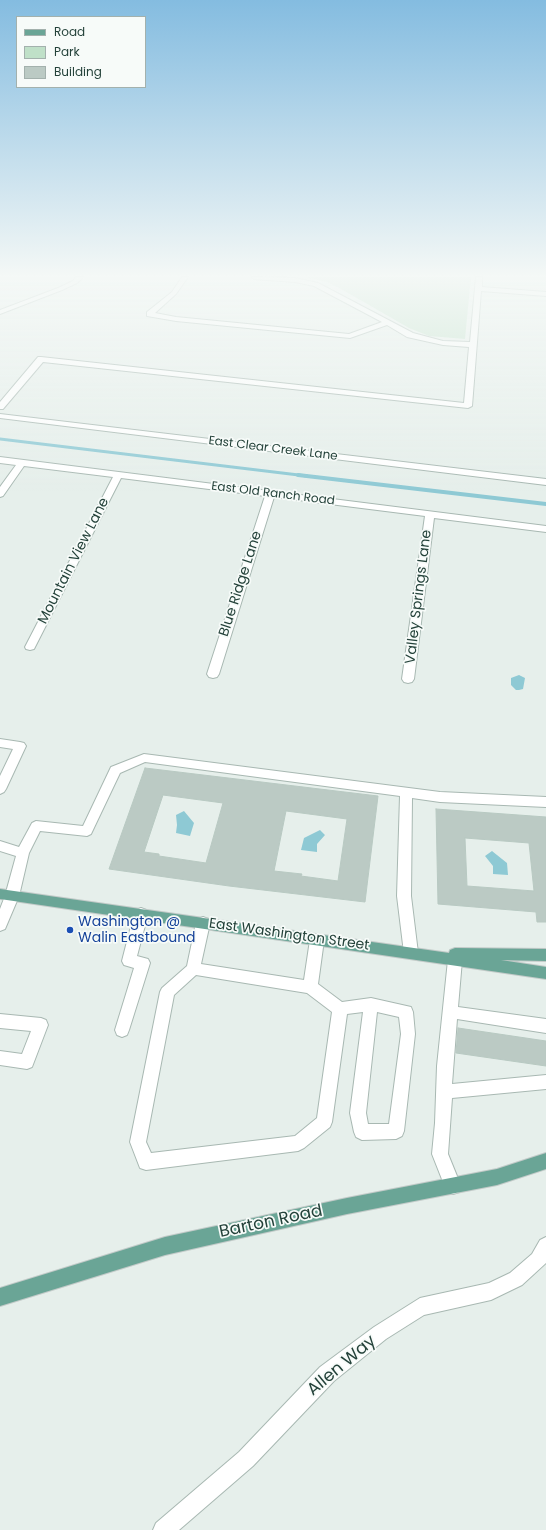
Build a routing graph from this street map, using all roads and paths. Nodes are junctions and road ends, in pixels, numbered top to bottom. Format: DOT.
graph roads {
  1 [pos="474,348"];
  2 [pos="0,406"];
  3 [pos="0,416"];
  4 [pos="0,460"];
  5 [pos="21,462"];
  6 [pos="118,475"];
  7 [pos="4,481"];
  8 [pos="546,482"];
  9 [pos="0,494"];
  10 [pos="270,494"];
  11 [pos="430,514"];
  12 [pos="546,529"];
  13 [pos="30,647"];
  14 [pos="213,674"];
  15 [pos="408,679"];
  16 [pos="0,743"];
  17 [pos="0,790"];
  18 [pos="406,792"];
  19 [pos="546,802"];
  20 [pos="0,846"];
  21 [pos="22,853"];
  22 [pos="6,895"];
  23 [pos="141,914"];
  24 [pos="204,923"];
  25 [pos="0,925"];
  26 [pos="317,940"];
  27 [pos="411,953"];
  28 [pos="546,955"];
  29 [pos="455,960"];
  30 [pos="519,969"];
  31 [pos="192,970"];
  32 [pos="546,973"];
  33 [pos="546,980"];
  34 [pos="310,987"];
  35 [pos="371,1004"];
  36 [pos="340,1009"];
  37 [pos="451,1012"];
  38 [pos="0,1021"];
  39 [pos="546,1026"];
  40 [pos="122,1030"];
  41 [pos="0,1058"];
  42 [pos="546,1082"];
  43 [pos="444,1092"];
  44 [pos="546,1161"];
  45 [pos="453,1186"];
  46 [pos="546,1246"];
  47 [pos="0,1297"];
  48 [pos="163,1530"];
  1 -- 2 [label="street"];
  3 -- 8 [label="street, East Clear Creek Lane"];
  4 -- 5 [label="street, East Old Ranch Road"];
  5 -- 6 [label="street, East Old Ranch Road"];
  5 -- 7 [label="street"];
  6 -- 10 [label="street, East Old Ranch Road"];
  6 -- 13 [label="street, Mountain View Lane"];
  7 -- 9 [label="street"];
  10 -- 11 [label="street, East Old Ranch Road"];
  10 -- 14 [label="street, Blue Ridge Lane"];
  11 -- 12 [label="street, East Old Ranch Road"];
  11 -- 15 [label="street, Valley Springs Lane"];
  16 -- 17 [label="street"];
  18 -- 19 [label="street"];
  18 -- 21 [label="street"];
  18 -- 27 [label="street"];
  20 -- 21 [label="street"];
  21 -- 22 [label="street"];
  22 -- 23 [label="main road, East Washington Street"];
  22 -- 25 [label="street"];
  23 -- 24 [label="main road, East Washington Street"];
  23 -- 40 [label="street"];
  24 -- 26 [label="main road, East Washington Street"];
  24 -- 31 [label="street"];
  26 -- 27 [label="main road, East Washington Street"];
  26 -- 34 [label="street"];
  27 -- 28 [label="main road, East Washington Street"];
  27 -- 29 [label="main road, East Washington Street"];
  29 -- 30 [label="main road, East Washington Street"];
  29 -- 37 [label="street"];
  30 -- 32 [label="main road, East Washington Street"];
  30 -- 33 [label="main road"];
  31 -- 34 [label="street"];
  31 -- 36 [label="street"];
  34 -- 36 [label="street"];
  35 -- 35 [label="street"];
  35 -- 36 [label="street"];
  37 -- 39 [label="street"];
  37 -- 43 [label="street"];
  38 -- 41 [label="street"];
  42 -- 43 [label="street"];
  43 -- 45 [label="street"];
  44 -- 45 [label="main road, Barton Road"];
  45 -- 47 [label="main road, Barton Road"];
  46 -- 48 [label="street, Allen Way"];
}
